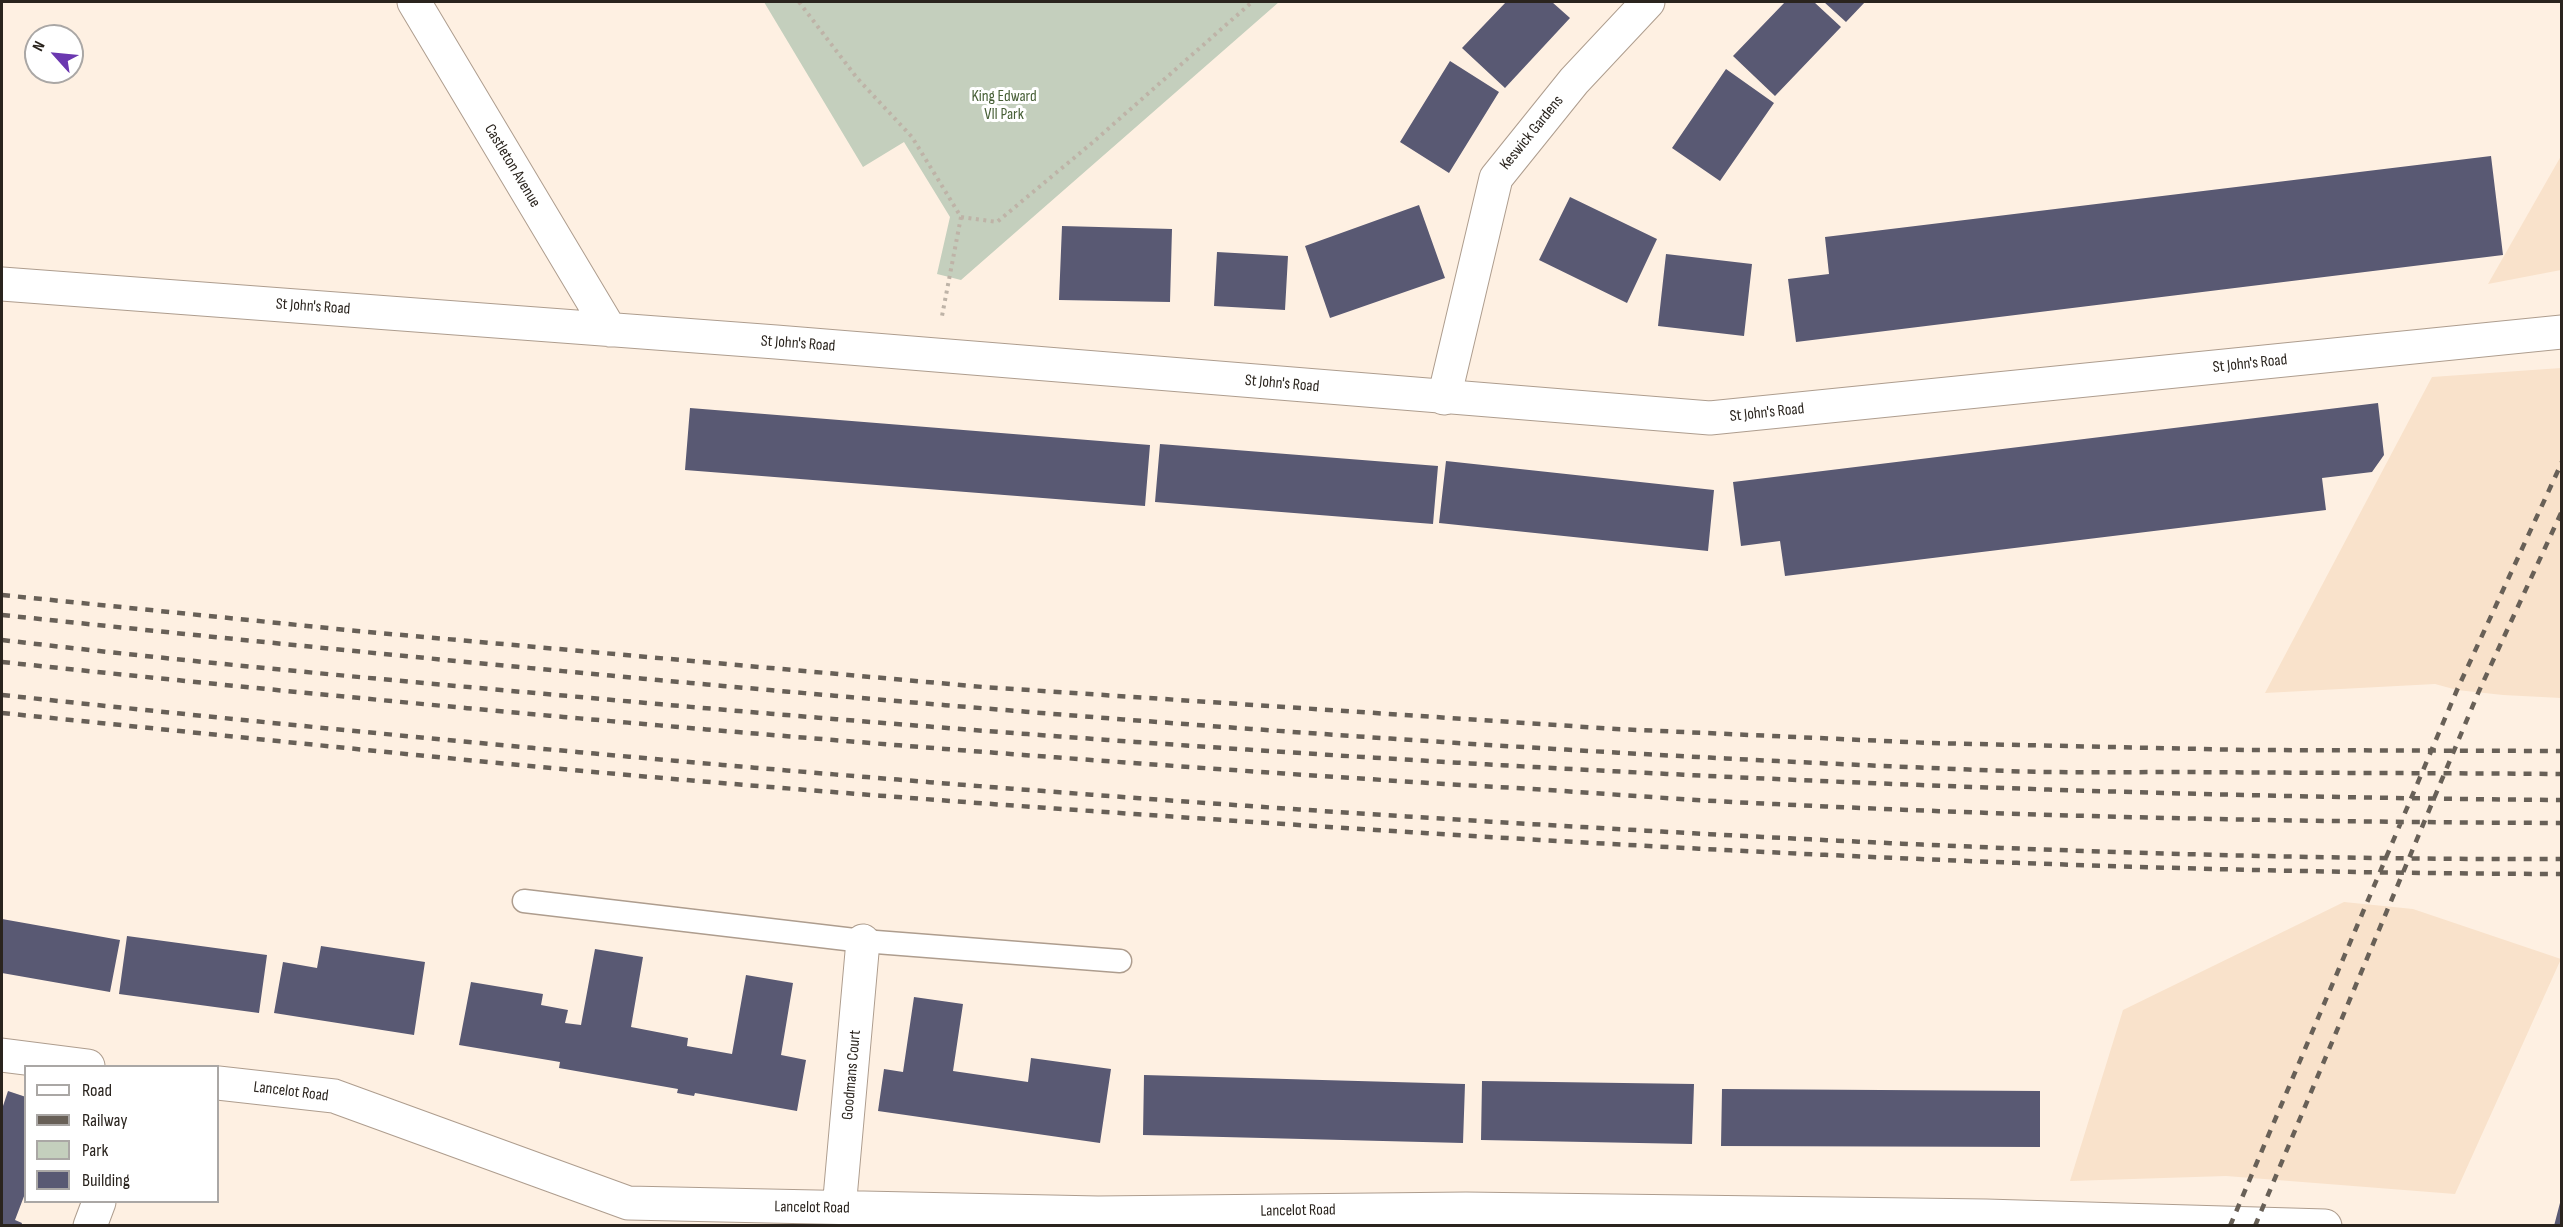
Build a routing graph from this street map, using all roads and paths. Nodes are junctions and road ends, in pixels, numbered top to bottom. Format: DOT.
graph roads {
  1 [pos="414,2"];
  2 [pos="799,2"];
  3 [pos="1252,2"];
  4 [pos="1648,2"];
  5 [pos="961,218"];
  6 [pos="2,284"];
  7 [pos="610,330"];
  8 [pos="2562,332"];
  9 [pos="936,355"];
  10 [pos="1444,398"];
  11 [pos="524,901"];
  12 [pos="863,940"];
  13 [pos="1120,960"];
  14 [pos="2,1055"];
  15 [pos="80,1065"];
  16 [pos="219,1083"];
  17 [pos="99,1203"];
  18 [pos="839,1209"];
  19 [pos="1466,1217"];
  20 [pos="1096,1219"];
  21 [pos="1985,1221"];
  22 [pos="90,1226"];
  23 [pos="2325,1226"];
  1 -- 7 [label="street, Castleton Avenue"];
  2 -- 5 [label="path"];
  3 -- 5 [label="path"];
  4 -- 10 [label="street, Keswick Gardens"];
  5 -- 9 [label="path"];
  6 -- 7 [label="street, St John's Road"];
  7 -- 9 [label="street, St John's Road"];
  8 -- 10 [label="street, St John's Road"];
  9 -- 10 [label="street, St John's Road"];
  11 -- 12 [label="lane"];
  12 -- 13 [label="lane"];
  12 -- 18 [label="street, Goodmans Court"];
  14 -- 15 [label="street"];
  16 -- 18 [label="street, Lancelot Road"];
  17 -- 22 [label="street"];
  18 -- 20 [label="street, Lancelot Road"];
  19 -- 20 [label="street, Lancelot Road"];
  19 -- 21 [label="street, Lancelot Road"];
  21 -- 23 [label="street, Lancelot Road"];
}
